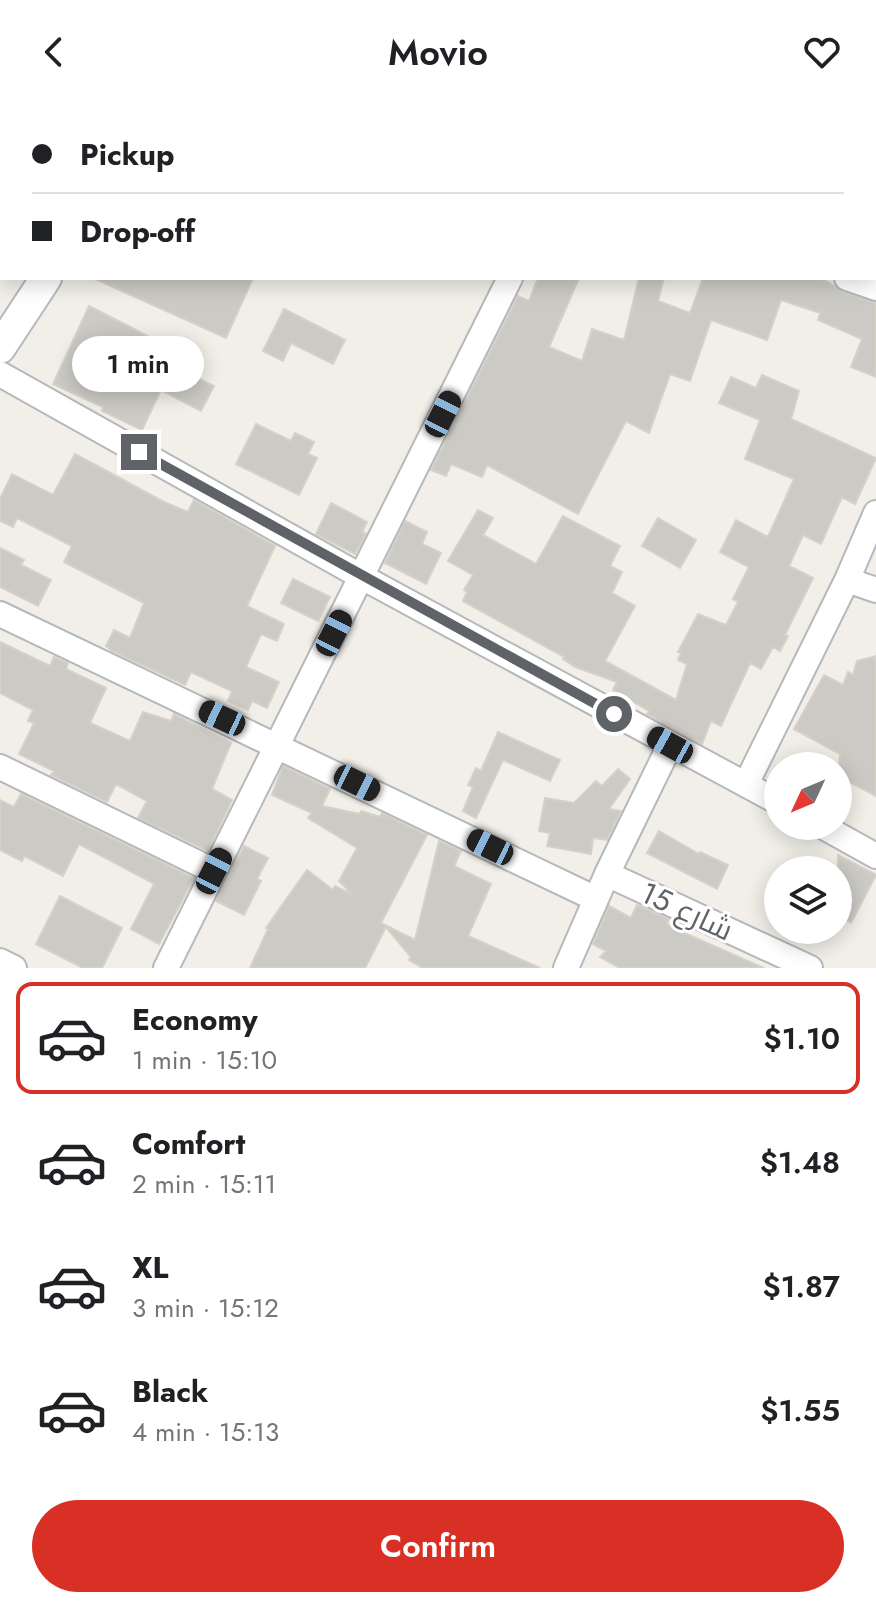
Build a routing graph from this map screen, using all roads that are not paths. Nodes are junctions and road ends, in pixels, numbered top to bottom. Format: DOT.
graph roads {
  1 [pos="45,280"];
  2 [pos="509,280"];
  3 [pos="853,280"];
  4 [pos="876,288"];
  5 [pos="0,348"];
  6 [pos="0,374"];
  7 [pos="876,513"];
  8 [pos="362,577"];
  9 [pos="847,580"];
  10 [pos="876,590"];
  11 [pos="0,614"];
  12 [pos="277,744"];
  13 [pos="670,745"];
  14 [pos="0,767"];
  15 [pos="746,784"];
  16 [pos="764,794"];
  17 [pos="847,840"];
  18 [pos="876,856"];
  19 [pos="214,871"];
  20 [pos="607,874"];
  21 [pos="596,899"];
  22 [pos="0,961"];
  23 [pos="14,968"];
  24 [pos="166,968"];
  25 [pos="566,968"];
  26 [pos="810,968"];
  1 -- 5 [label="street"];
  2 -- 8 [label="street"];
  3 -- 4 [label="street"];
  6 -- 8 [label="street"];
  7 -- 9 [label="street"];
  8 -- 12 [label="street"];
  8 -- 13 [label="street"];
  9 -- 10 [label="street"];
  9 -- 15 [label="street"];
  11 -- 12 [label="street"];
  12 -- 19 [label="street"];
  12 -- 21 [label="street"];
  13 -- 15 [label="street"];
  13 -- 20 [label="street"];
  14 -- 19 [label="street"];
  15 -- 16 [label="street"];
  17 -- 18 [label="street"];
  19 -- 24 [label="street"];
  20 -- 21 [label="street"];
  20 -- 26 [label="street, شارع 15"];
  21 -- 25 [label="street"];
  22 -- 23 [label="street"];
}
